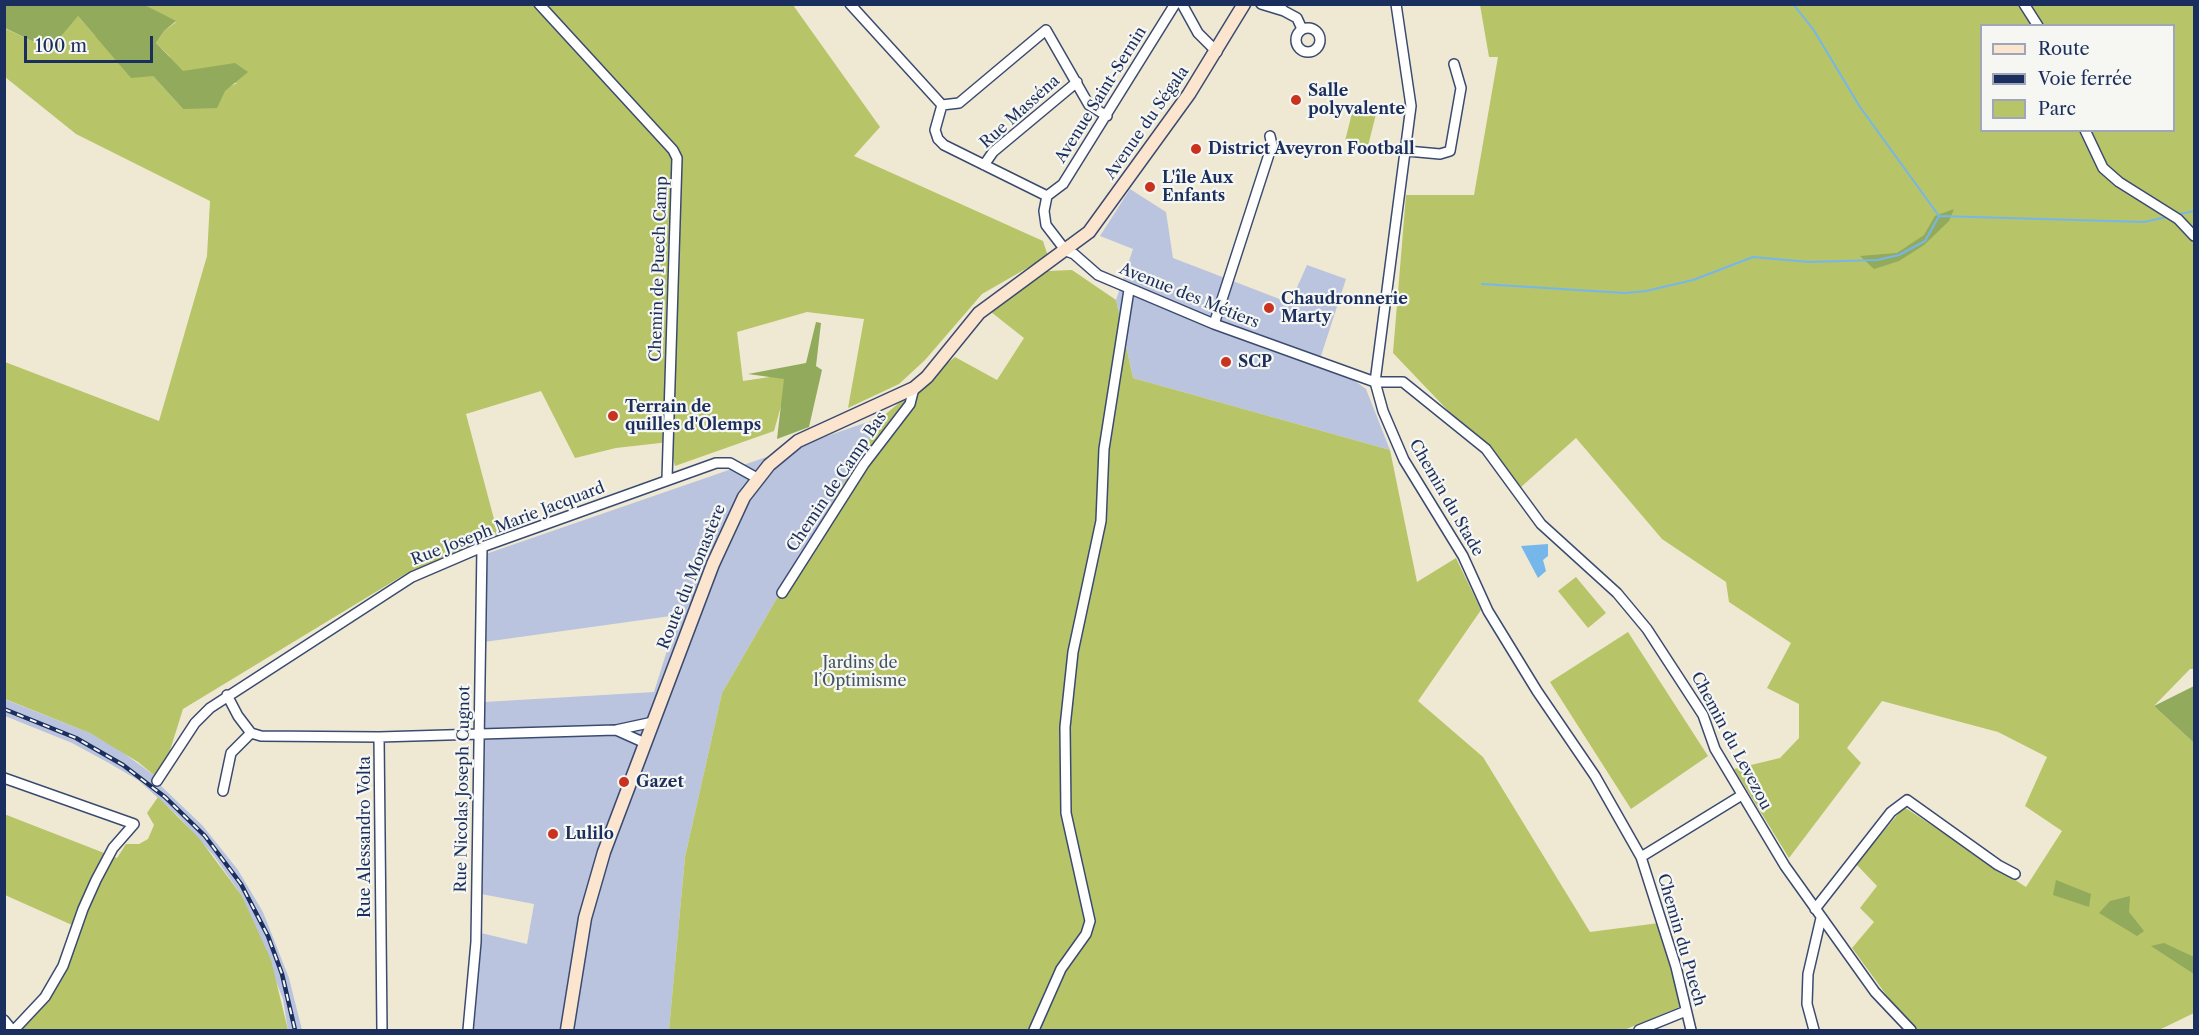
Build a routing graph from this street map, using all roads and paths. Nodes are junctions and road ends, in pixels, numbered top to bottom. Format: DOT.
graph roads {
  1 [pos="539,4"];
  2 [pos="850,4"];
  3 [pos="867,4"];
  4 [pos="1175,4"];
  5 [pos="1182,4"];
  6 [pos="1244,4"];
  7 [pos="1261,4"];
  8 [pos="1396,4"];
  9 [pos="2024,4"];
  10 [pos="1280,8"];
  11 [pos="859,12"];
  12 [pos="2037,24"];
  13 [pos="1302,29"];
  14 [pos="1217,52"];
  15 [pos="1454,64"];
  16 [pos="1077,82"];
  17 [pos="942,105"];
  18 [pos="1107,116"];
  19 [pos="2086,132"];
  20 [pos="1270,136"];
  21 [pos="1407,151"];
  22 [pos="984,165"];
  23 [pos="1047,196"];
  24 [pos="2194,236"];
  25 [pos="1065,252"];
  26 [pos="1129,290"];
  27 [pos="1214,324"];
  28 [pos="1375,382"];
  29 [pos="1403,382"];
  30 [pos="914,388"];
  31 [pos="757,478"];
  32 [pos="667,479"];
  33 [pos="482,547"];
  34 [pos="782,593"];
  35 [pos="227,695"];
  36 [pos="653,722"];
  37 [pos="616,730"];
  38 [pos="251,733"];
  39 [pos="478,734"];
  40 [pos="380,737"];
  41 [pos="645,743"];
  42 [pos="4,778"];
  43 [pos="157,781"];
  44 [pos="223,791"];
  45 [pos="1742,795"];
  46 [pos="1641,857"];
  47 [pos="2015,874"];
  48 [pos="1818,914"];
  49 [pos="1686,1011"];
  50 [pos="4,1020"];
  51 [pos="13,1030"];
  52 [pos="382,1030"];
  53 [pos="468,1030"];
  54 [pos="567,1030"];
  55 [pos="1034,1030"];
  56 [pos="1639,1030"];
  57 [pos="1691,1030"];
  58 [pos="1814,1030"];
  59 [pos="1911,1030"];
  1 -- 32 [label="street, Chemin de Puech Camp"];
  2 -- 11 [label="street"];
  3 -- 11 [label="street"];
  4 -- 18 [label="street, Avenue Saint-Sernin"];
  5 -- 14 [label="street"];
  6 -- 14 [label="street, Avenue du Ségala"];
  7 -- 10 [label="street"];
  8 -- 21 [label="street, Chemin du Stade"];
  9 -- 12 [label="street"];
  10 -- 13 [label="street"];
  11 -- 17 [label="street"];
  14 -- 25 [label="street, Avenue du Ségala"];
  15 -- 21 [label="street"];
  16 -- 17 [label="street"];
  16 -- 18 [label="street"];
  16 -- 22 [label="street, Rue Masséna"];
  17 -- 22 [label="street"];
  18 -- 23 [label="street, Avenue Saint-Sernin"];
  19 -- 24 [label="street"];
  20 -- 27 [label="street"];
  21 -- 28 [label="street, Chemin du Stade"];
  22 -- 23 [label="street"];
  23 -- 25 [label="street"];
  25 -- 26 [label="street, Avenue des Métiers"];
  25 -- 30 [label="street, Route du Monastère"];
  26 -- 27 [label="street, Avenue des Métiers"];
  26 -- 55 [label="street"];
  27 -- 28 [label="street, Avenue des Métiers"];
  28 -- 29 [label="street, Avenue des Métiers"];
  28 -- 46 [label="street, Chemin du Stade"];
  29 -- 45 [label="street, Chemin du Levezou"];
  30 -- 31 [label="street, Route du Monastère"];
  30 -- 34 [label="street, Chemin de Camp Bas"];
  31 -- 32 [label="street, Rue Joseph Marie Jacquard"];
  31 -- 36 [label="street, Route du Monastère"];
  32 -- 33 [label="street, Rue Joseph Marie Jacquard"];
  33 -- 35 [label="street, Rue Joseph Marie Jacquard"];
  33 -- 39 [label="street, Rue Nicolas Joseph Cugnot"];
  35 -- 38 [label="street"];
  35 -- 43 [label="street, Rue Joseph Marie Jacquard"];
  36 -- 37 [label="street"];
  36 -- 41 [label="street, Route du Monastère"];
  37 -- 39 [label="street"];
  37 -- 41 [label="street"];
  38 -- 40 [label="street, Rue Alessandro Volta"];
  38 -- 44 [label="street"];
  39 -- 40 [label="street"];
  39 -- 53 [label="street, Rue Nicolas Joseph Cugnot"];
  40 -- 52 [label="street, Rue Alessandro Volta"];
  41 -- 54 [label="street, Route du Monastère"];
  42 -- 51 [label="street"];
  45 -- 46 [label="street"];
  45 -- 48 [label="street, Chemin du Levezou"];
  46 -- 49 [label="street, Chemin du Puech"];
  47 -- 48 [label="street"];
  48 -- 58 [label="street"];
  48 -- 59 [label="street, Chemin du Levezou"];
  49 -- 56 [label="street"];
  49 -- 57 [label="street, Chemin du Puech"];
  50 -- 51 [label="street"];
}
